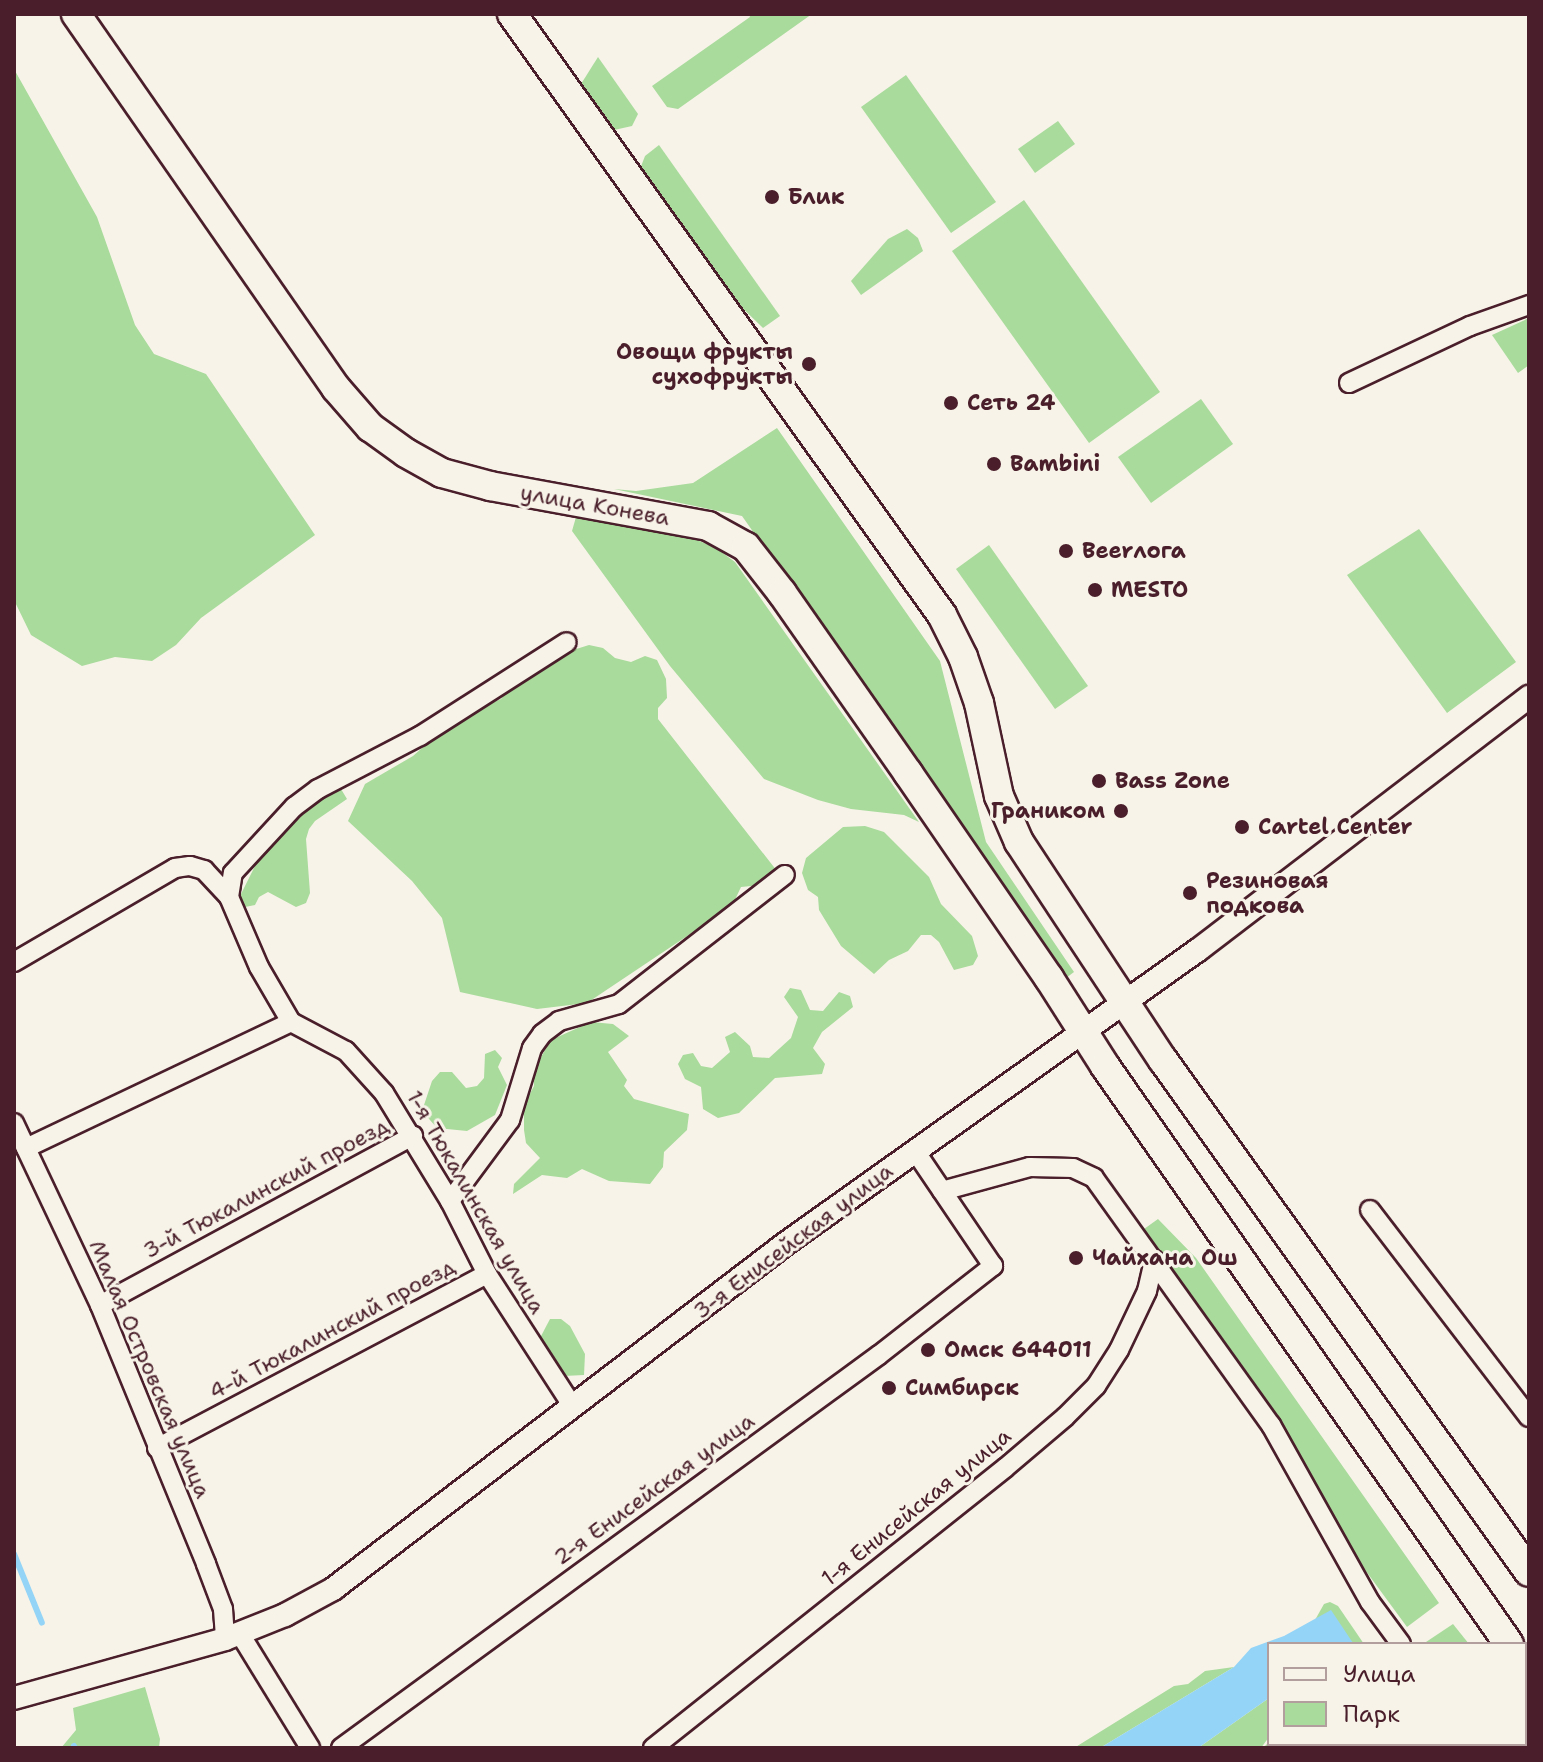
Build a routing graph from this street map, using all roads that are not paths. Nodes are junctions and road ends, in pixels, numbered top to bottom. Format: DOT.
graph roads {
  1 [pos="76,14"];
  2 [pos="512,14"];
  3 [pos="1529,305"];
  4 [pos="1349,383"];
  5 [pos="567,642"];
  6 [pos="1529,697"];
  7 [pos="785,875"];
  8 [pos="229,897"];
  9 [pos="14,962"];
  10 [pos="1125,1002"];
  11 [pos="291,1022"];
  12 [pos="1083,1032"];
  13 [pos="14,1123"];
  14 [pos="413,1136"];
  15 [pos="26,1148"];
  16 [pos="915,1151"];
  17 [pos="942,1191"];
  18 [pos="450,1201"];
  19 [pos="1370,1210"];
  20 [pos="1154,1260"];
  21 [pos="487,1274"];
  22 [pos="100,1305"];
  23 [pos="573,1407"];
  24 [pos="1529,1417"];
  25 [pos="157,1448"];
  26 [pos="1529,1572"];
  27 [pos="233,1636"];
  28 [pos="1400,1642"];
  29 [pos="1508,1642"];
  30 [pos="14,1698"];
  31 [pos="310,1748"];
  32 [pos="341,1748"];
  33 [pos="653,1748"];
  1 -- 12 [label="main road, улица Конева"];
  2 -- 10 [label="main road"];
  3 -- 4 [label="street"];
  5 -- 8 [label="street"];
  6 -- 10 [label="street, 3-я Енисейская улица"];
  7 -- 18 [label="street"];
  8 -- 9 [label="street"];
  8 -- 11 [label="street"];
  10 -- 12 [label="street, 3-я Енисейская улица"];
  10 -- 26 [label="main road"];
  11 -- 14 [label="street, 1-я Тюкалинская улица"];
  11 -- 15 [label="street"];
  12 -- 16 [label="street, 3-я Енисейская улица"];
  12 -- 29 [label="main road, улица Конева"];
  13 -- 15 [label="street, Малая Островская улица"];
  14 -- 18 [label="street, 1-я Тюкалинская улица"];
  14 -- 22 [label="street, 3-й Тюкалинский проезд"];
  15 -- 22 [label="street, Малая Островская улица"];
  16 -- 17 [label="street"];
  16 -- 23 [label="street, 3-я Енисейская улица"];
  17 -- 20 [label="street"];
  17 -- 32 [label="street, 2-я Енисейская улица"];
  18 -- 21 [label="street, 1-я Тюкалинская улица"];
  19 -- 24 [label="street"];
  20 -- 28 [label="street"];
  20 -- 33 [label="street, 1-я Енисейская улица"];
  21 -- 23 [label="street, 1-я Тюкалинская улица"];
  21 -- 25 [label="street, 4-й Тюкалинский проезд"];
  22 -- 25 [label="street, Малая Островская улица"];
  23 -- 27 [label="street, 3-я Енисейская улица"];
  25 -- 27 [label="street, Малая Островская улица"];
  27 -- 30 [label="street, 3-я Енисейская улица"];
  27 -- 31 [label="street, Малая Островская улица"];
}
